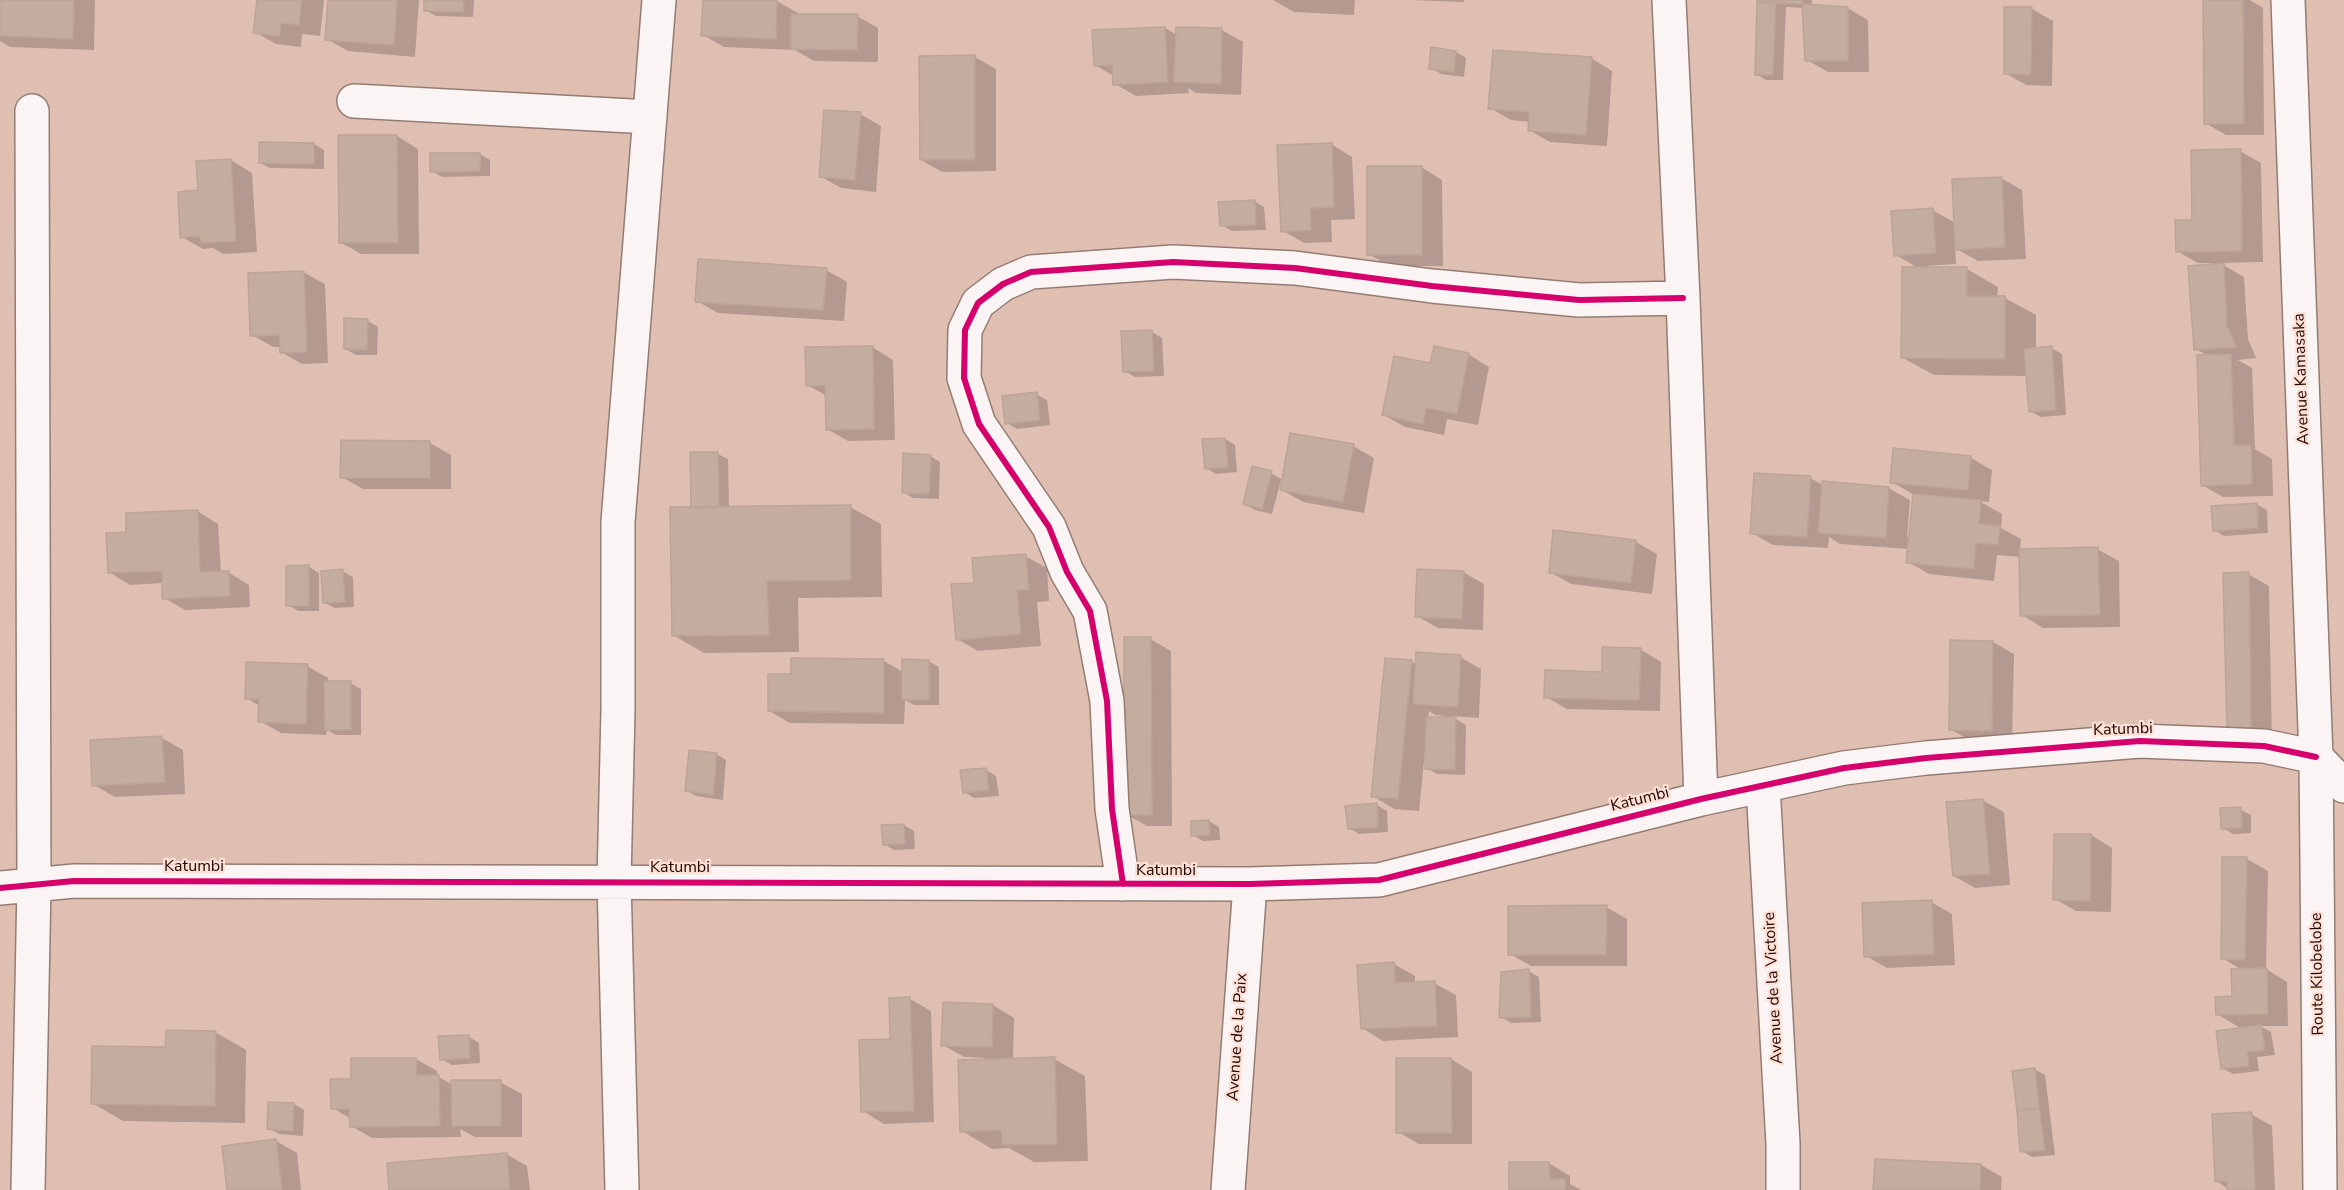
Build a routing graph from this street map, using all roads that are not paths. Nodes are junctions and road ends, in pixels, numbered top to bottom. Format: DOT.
graph roads {
  1 [pos="659,0"];
  2 [pos="1669,0"];
  3 [pos="2288,0"];
  4 [pos="354,101"];
  5 [pos="32,111"];
  6 [pos="650,117"];
  7 [pos="1683,298"];
  8 [pos="2316,757"];
  9 [pos="1763,786"];
  10 [pos="2344,786"];
  11 [pos="1701,799"];
  12 [pos="614,881"];
  13 [pos="1123,884"];
  14 [pos="1250,884"];
  15 [pos="34,885"];
  16 [pos="0,888"];
  17 [pos="28,1190"];
  18 [pos="622,1190"];
  19 [pos="1228,1190"];
  20 [pos="1784,1190"];
  21 [pos="2320,1190"];
  1 -- 6 [label="street"];
  2 -- 7 [label="street"];
  3 -- 8 [label="street, Avenue Kamasaka"];
  4 -- 6 [label="street"];
  5 -- 15 [label="street"];
  6 -- 12 [label="street"];
  7 -- 11 [label="street"];
  7 -- 13 [label="street"];
  8 -- 9 [label="street, Katumbi"];
  8 -- 10 [label="street"];
  8 -- 21 [label="street, Route Kilobelobe"];
  9 -- 11 [label="street, Katumbi"];
  9 -- 20 [label="street, Avenue de la Victoire"];
  11 -- 14 [label="street, Katumbi"];
  12 -- 13 [label="street, Katumbi"];
  12 -- 15 [label="street, Katumbi"];
  12 -- 18 [label="street"];
  13 -- 14 [label="street, Katumbi"];
  14 -- 19 [label="street, Avenue de la Paix"];
  15 -- 16 [label="street, Katumbi"];
  15 -- 17 [label="street"];
}
